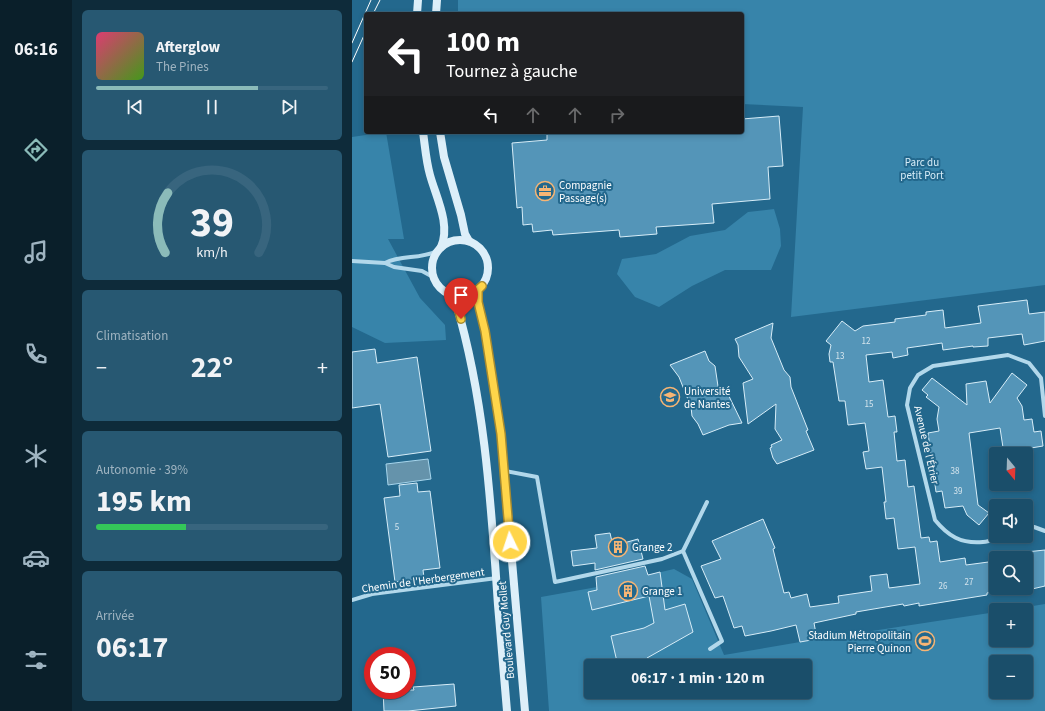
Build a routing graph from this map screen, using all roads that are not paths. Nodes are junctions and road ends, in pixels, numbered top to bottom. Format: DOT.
graph roads {
  1 [pos="418,0"];
  2 [pos="437,0"];
  3 [pos="417,12"];
  4 [pos="436,12"];
  5 [pos="423,134"];
  6 [pos="440,134"];
  7 [pos="469,241"];
  8 [pos="439,249"];
  9 [pos="352,261"];
  10 [pos="385,263"];
  11 [pos="433,277"];
  12 [pos="482,286"];
  13 [pos="450,294"];
  14 [pos="1045,416"];
  15 [pos="505,471"];
  16 [pos="708,502"];
  17 [pos="1033,527"];
  18 [pos="1045,531"];
  19 [pos="989,540"];
  20 [pos="683,551"];
  21 [pos="497,578"];
  22 [pos="352,600"];
  23 [pos="710,649"];
  24 [pos="507,711"];
  25 [pos="525,711"];
  1 -- 3 [label="main road"];
  2 -- 4 [label="main road"];
  5 -- 8 [label="main road"];
  6 -- 7 [label="main road"];
  7 -- 8 [label="main road"];
  7 -- 12 [label="main road"];
  8 -- 10 [label="street"];
  8 -- 11 [label="main road"];
  9 -- 10 [label="street"];
  10 -- 11 [label="street"];
  11 -- 13 [label="main road"];
  12 -- 13 [label="main road"];
  12 -- 15 [label="main road, Boulevard Guy Mollet"];
  13 -- 21 [label="main road, Boulevard Guy Mollet"];
  14 -- 19 [label="street, Avenue de l'Étrier"];
  15 -- 20 [label="street"];
  15 -- 25 [label="main road, Boulevard Guy Mollet"];
  16 -- 20 [label="street"];
  17 -- 18 [label="street"];
  20 -- 23 [label="street"];
  21 -- 22 [label="street, Chemin de l'Herbergement"];
  21 -- 24 [label="main road, Boulevard Guy Mollet"];
}
